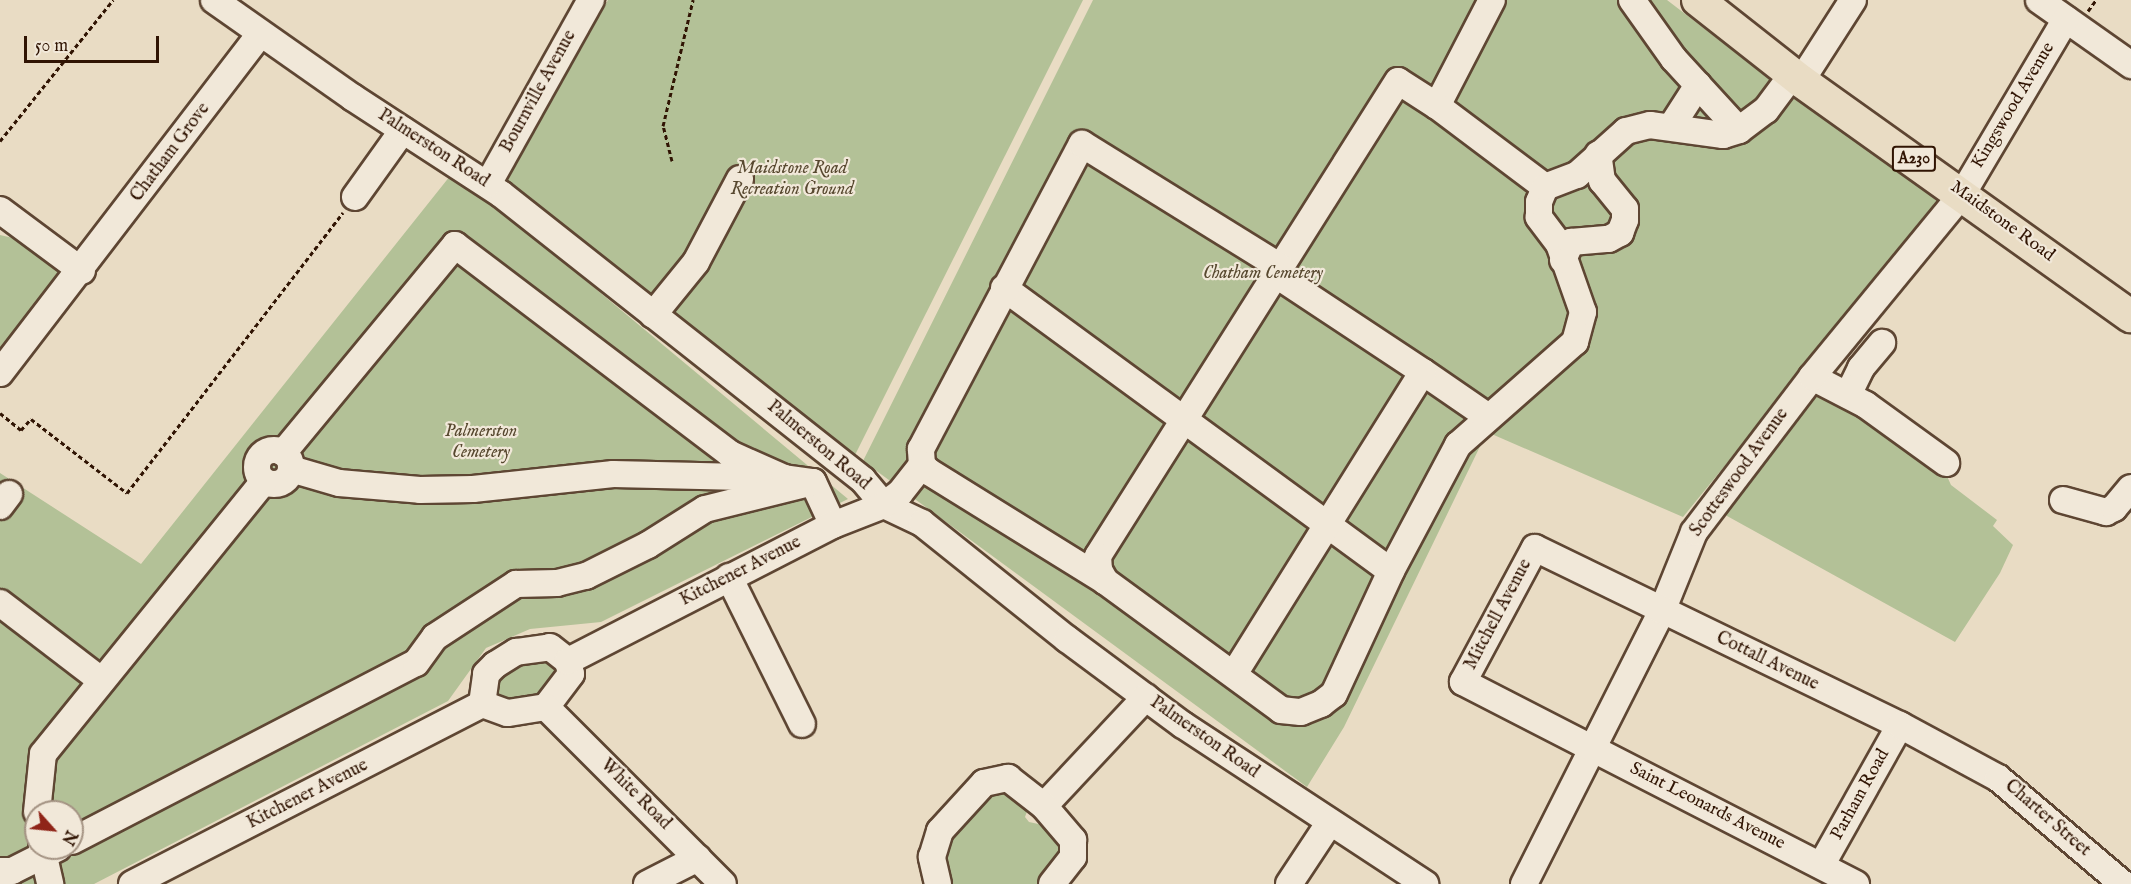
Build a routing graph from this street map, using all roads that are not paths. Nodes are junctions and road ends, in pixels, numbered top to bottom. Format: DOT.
graph roads {
  1 [pos="214,0"];
  2 [pos="591,0"];
  3 [pos="1492,0"];
  4 [pos="1632,0"];
  5 [pos="1698,0"];
  6 [pos="1853,0"];
  7 [pos="2039,0"];
  8 [pos="2066,19"];
  9 [pos="260,34"];
  10 [pos="2131,65"];
  11 [pos="1797,78"];
  12 [pos="1698,85"];
  13 [pos="1437,106"];
  14 [pos="1671,127"];
  15 [pos="403,130"];
  16 [pos="1739,130"];
  17 [pos="1598,154"];
  18 [pos="740,179"];
  19 [pos="488,184"];
  20 [pos="1545,187"];
  21 [pos="1963,193"];
  22 [pos="355,197"];
  23 [pos="1,213"];
  24 [pos="1563,260"];
  25 [pos="1277,270"];
  26 [pos="82,271"];
  27 [pos="1004,288"];
  28 [pos="653,315"];
  29 [pos="2131,316"];
  30 [pos="1882,343"];
  31 [pos="1817,370"];
  32 [pos="1423,372"];
  33 [pos="0,373"];
  34 [pos="1848,395"];
  35 [pos="1487,416"];
  36 [pos="1183,417"];
  37 [pos="287,461"];
  38 [pos="1946,463"];
  39 [pos="922,465"];
  40 [pos="784,478"];
  41 [pos="813,482"];
  42 [pos="2131,488"];
  43 [pos="2062,500"];
  44 [pos="884,505"];
  45 [pos="1325,524"];
  46 [pos="833,525"];
  47 [pos="1535,548"];
  48 [pos="1098,556"];
  49 [pos="1071,560"];
  50 [pos="1391,571"];
  51 [pos="729,577"];
  52 [pos="1105,581"];
  53 [pos="0,603"];
  54 [pos="1662,611"];
  55 [pos="568,661"];
  56 [pos="1234,674"];
  57 [pos="102,681"];
  58 [pos="1463,682"];
  59 [pos="1146,697"];
  60 [pos="482,704"];
  61 [pos="546,707"];
  62 [pos="802,724"];
  63 [pos="1900,725"];
  64 [pos="1593,750"];
  65 [pos="1998,778"];
  66 [pos="38,800"];
  67 [pos="1044,806"];
  68 [pos="1330,822"];
  69 [pos="84,835"];
  70 [pos="698,858"];
  71 [pos="31,860"];
  72 [pos="49,860"];
  73 [pos="1822,864"];
  74 [pos="0,871"];
  75 [pos="50,884"];
  76 [pos="132,884"];
  77 [pos="647,884"];
  78 [pos="723,884"];
  79 [pos="938,884"];
  80 [pos="1052,884"];
  81 [pos="1289,884"];
  82 [pos="1425,884"];
  83 [pos="1524,884"];
  84 [pos="1856,884"];
  85 [pos="2123,884"];
  1 -- 9 [label="street, Palmerston Road"];
  2 -- 19 [label="street, Bournville Avenue"];
  3 -- 13 [label="street"];
  4 -- 12 [label="street"];
  5 -- 11 [label="main road, Maidstone Road / A230"];
  6 -- 11 [label="street"];
  7 -- 8 [label="street"];
  8 -- 10 [label="street"];
  8 -- 21 [label="street, Kingswood Avenue"];
  9 -- 15 [label="street, Palmerston Road"];
  9 -- 26 [label="street, Chatham Grove"];
  11 -- 16 [label="street"];
  11 -- 21 [label="main road, Maidstone Road / A230"];
  12 -- 14 [label="street"];
  12 -- 16 [label="street"];
  13 -- 20 [label="street"];
  13 -- 25 [label="street"];
  14 -- 16 [label="street"];
  14 -- 17 [label="street"];
  15 -- 19 [label="street, Palmerston Road"];
  15 -- 22 [label="street"];
  17 -- 20 [label="street"];
  17 -- 24 [label="street"];
  18 -- 28 [label="street"];
  19 -- 28 [label="street, Palmerston Road"];
  20 -- 24 [label="street"];
  21 -- 29 [label="main road, Maidstone Road / A230"];
  21 -- 31 [label="street, Scotteswood Avenue"];
  23 -- 26 [label="street"];
  24 -- 35 [label="street"];
  25 -- 27 [label="street"];
  25 -- 32 [label="street"];
  25 -- 36 [label="street"];
  26 -- 33 [label="street, Chatham Grove"];
  27 -- 36 [label="street"];
  27 -- 39 [label="street"];
  28 -- 44 [label="street, Palmerston Road"];
  30 -- 34 [label="street"];
  31 -- 34 [label="street"];
  31 -- 54 [label="street, Scotteswood Avenue"];
  32 -- 35 [label="street"];
  32 -- 45 [label="street"];
  34 -- 38 [label="street"];
  35 -- 50 [label="street"];
  36 -- 45 [label="street"];
  36 -- 48 [label="street"];
  37 -- 40 [label="street"];
  37 -- 40 [label="street"];
  37 -- 57 [label="street"];
  39 -- 44 [label="street"];
  39 -- 49 [label="street"];
  40 -- 41 [label="street"];
  41 -- 46 [label="street"];
  41 -- 69 [label="street"];
  42 -- 43 [label="street"];
  44 -- 46 [label="street, Kitchener Avenue"];
  44 -- 59 [label="street, Palmerston Road"];
  45 -- 50 [label="street"];
  45 -- 56 [label="street"];
  46 -- 51 [label="street, Kitchener Avenue"];
  47 -- 54 [label="street, Cottall Avenue"];
  47 -- 58 [label="street, Mitchell Avenue"];
  48 -- 49 [label="street"];
  48 -- 52 [label="street"];
  49 -- 52 [label="street"];
  50 -- 56 [label="street"];
  51 -- 55 [label="street, Kitchener Avenue"];
  51 -- 62 [label="street"];
  52 -- 56 [label="street"];
  53 -- 57 [label="street"];
  54 -- 63 [label="street, Cottall Avenue"];
  54 -- 64 [label="street, Scotteswood Avenue"];
  55 -- 60 [label="street"];
  55 -- 61 [label="street"];
  57 -- 66 [label="street"];
  58 -- 64 [label="street, Saint Leonards Avenue"];
  59 -- 67 [label="street"];
  59 -- 68 [label="street, Palmerston Road"];
  60 -- 61 [label="street"];
  60 -- 76 [label="street, Kitchener Avenue"];
  61 -- 70 [label="street, White Road"];
  63 -- 65 [label="street, Cottall Avenue"];
  63 -- 73 [label="street, Parham Road"];
  64 -- 73 [label="street, Saint Leonards Avenue"];
  64 -- 83 [label="street, Scotteswood Avenue"];
  65 -- 85 [label="street, Charter Street"];
  67 -- 79 [label="street"];
  67 -- 80 [label="street"];
  68 -- 81 [label="street"];
  68 -- 82 [label="street, Palmerston Road"];
  70 -- 77 [label="street"];
  70 -- 78 [label="street, White Road"];
  71 -- 74 [label="street"];
  72 -- 75 [label="street"];
  73 -- 84 [label="street, Saint Leonards Avenue"];
}
